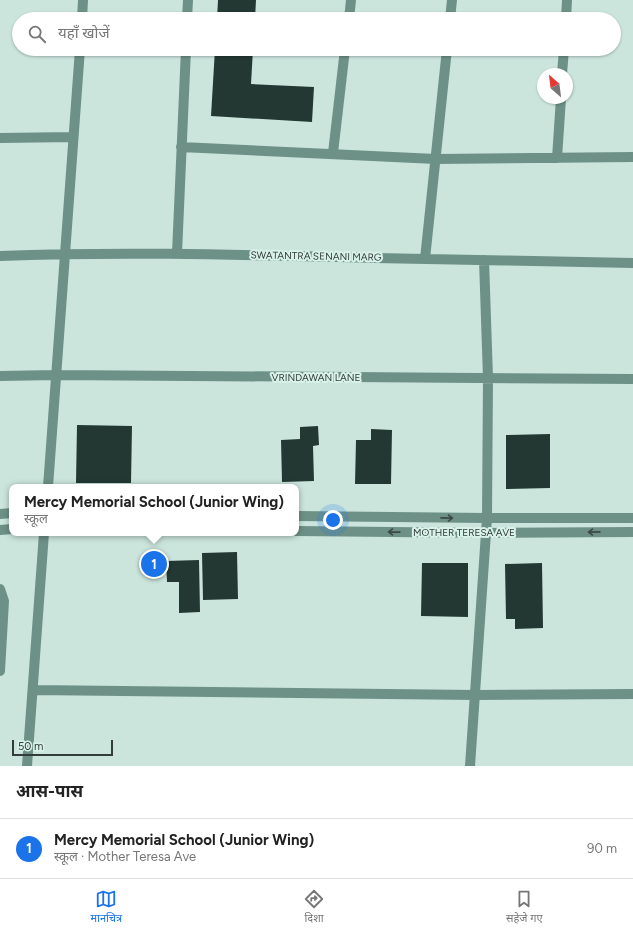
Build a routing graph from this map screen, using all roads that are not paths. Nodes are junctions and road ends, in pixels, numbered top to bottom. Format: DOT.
graph roads {
  1 [pos="83,0"];
  2 [pos="188,0"];
  3 [pos="351,0"];
  4 [pos="452,0"];
  5 [pos="567,0"];
  6 [pos="82,12"];
  7 [pos="187,12"];
  8 [pos="350,12"];
  9 [pos="451,12"];
  10 [pos="566,12"];
  11 [pos="79,56"];
  12 [pos="186,56"];
  13 [pos="344,56"];
  14 [pos="446,56"];
  15 [pos="563,56"];
  16 [pos="562,68"];
  17 [pos="561,104"];
  18 [pos="73,137"];
  19 [pos="0,138"];
  20 [pos="181,147"];
  21 [pos="333,153"];
  22 [pos="633,157"];
  23 [pos="557,158"];
  24 [pos="436,159"];
  25 [pos="65,253"];
  26 [pos="177,253"];
  27 [pos="0,256"];
  28 [pos="425,259"];
  29 [pos="484,260"];
  30 [pos="633,263"];
  31 [pos="56,375"];
  32 [pos="0,376"];
  33 [pos="488,378"];
  34 [pos="633,379"];
  35 [pos="48,484"];
  36 [pos="299,516"];
  37 [pos="487,518"];
  38 [pos="633,518"];
  39 [pos="299,531"];
  40 [pos="633,532"];
  41 [pos="486,533"];
  42 [pos="44,536"];
  43 [pos="0,589"];
  44 [pos="0,671"];
  45 [pos="33,690"];
  46 [pos="633,694"];
  47 [pos="475,695"];
  48 [pos="27,766"];
  49 [pos="470,766"];
  1 -- 6 [label="street"];
  2 -- 7 [label="street"];
  3 -- 8 [label="street"];
  4 -- 9 [label="street"];
  5 -- 10 [label="street"];
  11 -- 18 [label="street"];
  12 -- 20 [label="street"];
  13 -- 21 [label="street"];
  14 -- 24 [label="street"];
  15 -- 16 [label="street"];
  17 -- 23 [label="street"];
  18 -- 19 [label="street"];
  18 -- 25 [label="street"];
  20 -- 21 [label="street"];
  20 -- 26 [label="street"];
  21 -- 24 [label="street"];
  22 -- 23 [label="street"];
  23 -- 24 [label="street"];
  24 -- 28 [label="street"];
  25 -- 26 [label="street, SWATANTRA SENANI MARG"];
  25 -- 27 [label="street, SWATANTRA SENANI MARG"];
  25 -- 31 [label="street"];
  26 -- 28 [label="street, SWATANTRA SENANI MARG"];
  28 -- 29 [label="street, SWATANTRA SENANI MARG"];
  29 -- 30 [label="street, SWATANTRA SENANI MARG"];
  29 -- 33 [label="street"];
  31 -- 32 [label="street, VRINDAWAN LANE"];
  31 -- 33 [label="street, VRINDAWAN LANE"];
  31 -- 35 [label="street"];
  33 -- 34 [label="street, VRINDAWAN LANE"];
  33 -- 37 [label="street"];
  36 -- 37 [label="street, one-way"];
  37 -- 38 [label="street"];
  37 -- 41 [label="street"];
  41 -- 39 [label="street, MOTHER TERESA AVE, one-way"];
  40 -- 41 [label="street, MOTHER TERESA AVE, one-way"];
  41 -- 47 [label="street"];
  42 -- 45 [label="street"];
  43 -- 44 [label="street"];
  45 -- 47 [label="street"];
  45 -- 48 [label="street"];
  46 -- 47 [label="street"];
  47 -- 49 [label="street"];
}
